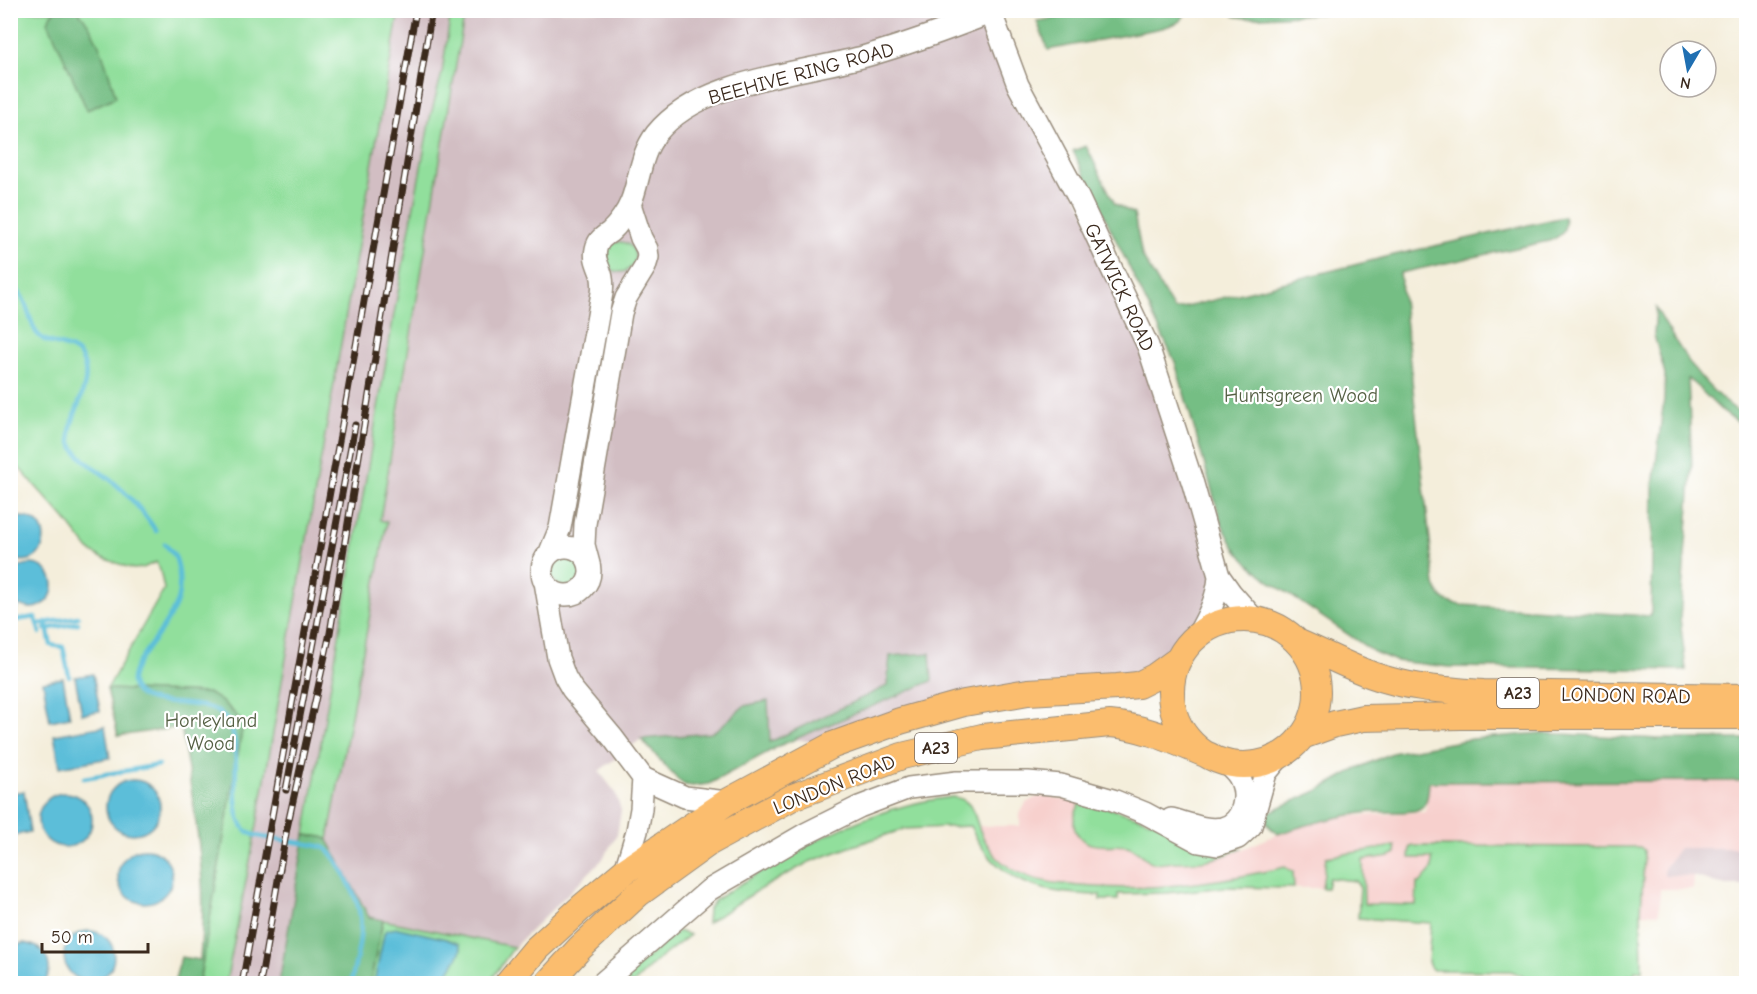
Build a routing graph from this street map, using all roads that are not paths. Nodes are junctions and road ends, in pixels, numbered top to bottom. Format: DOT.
graph roads {
  1 [pos="990,12"];
  2 [pos="630,204"];
  3 [pos="609,232"];
  4 [pos="641,238"];
  5 [pos="644,270"];
  6 [pos="600,271"];
  7 [pos="550,552"];
  8 [pos="587,574"];
  9 [pos="1219,576"];
  10 [pos="544,582"];
  11 [pos="1254,619"];
  12 [pos="1197,636"];
  13 [pos="1299,643"];
  14 [pos="556,648"];
  15 [pos="1179,659"];
  16 [pos="1746,697"];
  17 [pos="1746,716"];
  18 [pos="1302,736"];
  19 [pos="1281,755"];
  20 [pos="1216,759"];
  21 [pos="643,778"];
  22 [pos="728,802"];
  23 [pos="1145,813"];
  24 [pos="625,872"];
  25 [pos="507,984"];
  26 [pos="547,984"];
  27 [pos="601,984"];
  1 -- 2 [label="street, BEEHIVE RING ROAD"];
  1 -- 9 [label="street, GATWICK ROAD"];
  2 -- 3 [label="street, BEEHIVE RING ROAD"];
  2 -- 4 [label="street"];
  3 -- 4 [label="street"];
  3 -- 6 [label="street, BEEHIVE RING ROAD"];
  4 -- 5 [label="street"];
  5 -- 6 [label="street"];
  5 -- 8 [label="street"];
  6 -- 7 [label="street, BEEHIVE RING ROAD"];
  7 -- 8 [label="street"];
  7 -- 10 [label="street, BEEHIVE RING ROAD"];
  8 -- 10 [label="street"];
  8 -- 14 [label="street"];
  9 -- 11 [label="street, GATWICK ROAD"];
  9 -- 12 [label="street, GATWICK ROAD"];
  10 -- 14 [label="street"];
  11 -- 12 [label="main road"];
  11 -- 13 [label="main road"];
  12 -- 15 [label="main road"];
  13 -- 16 [label="main road, LONDON ROAD / A23"];
  13 -- 18 [label="main road"];
  14 -- 21 [label="street"];
  15 -- 20 [label="main road"];
  15 -- 22 [label="main road, LONDON ROAD / A23"];
  17 -- 18 [label="main road, LONDON ROAD / A23"];
  18 -- 19 [label="main road"];
  19 -- 20 [label="main road"];
  19 -- 23 [label="street"];
  20 -- 23 [label="street"];
  20 -- 26 [label="main road, LONDON ROAD / A23"];
  21 -- 22 [label="street"];
  21 -- 24 [label="street"];
  22 -- 24 [label="main road, LONDON ROAD / A23"];
  23 -- 27 [label="street"];
  24 -- 25 [label="main road, LONDON ROAD / A23"];
}
